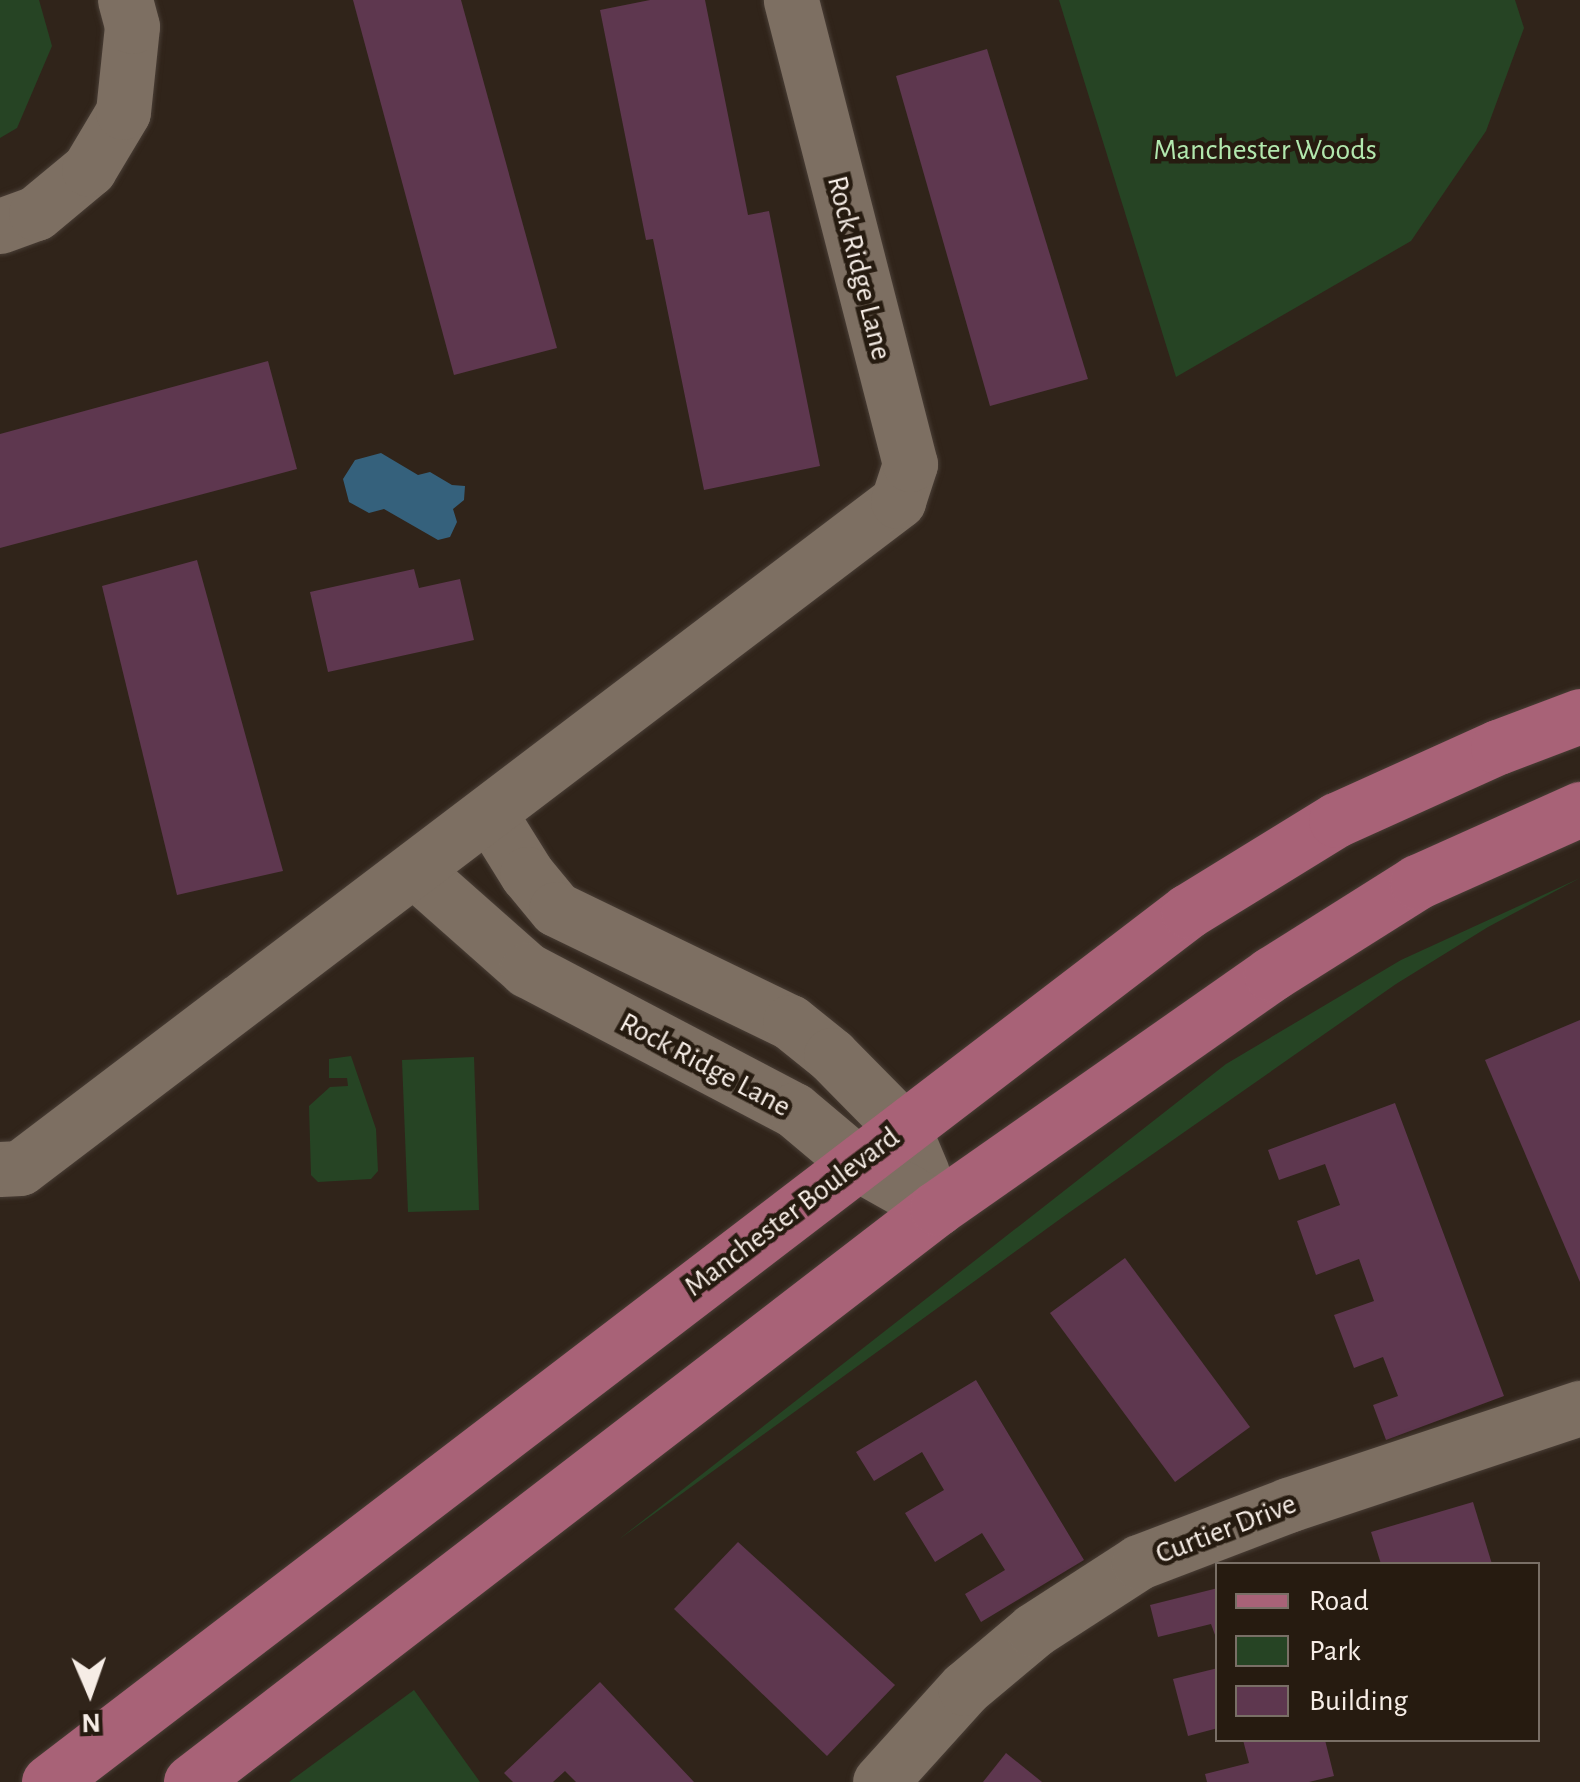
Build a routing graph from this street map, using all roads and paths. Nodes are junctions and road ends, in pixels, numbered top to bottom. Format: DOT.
graph roads {
  1 [pos="125,0"];
  2 [pos="791,0"];
  3 [pos="0,226"];
  4 [pos="1580,716"];
  5 [pos="1580,809"];
  6 [pos="488,812"];
  7 [pos="414,870"];
  8 [pos="903,1128"];
  9 [pos="857,1163"];
  10 [pos="0,1170"];
  11 [pos="937,1208"];
  12 [pos="1580,1408"];
  13 [pos="49,1782"];
  14 [pos="192,1782"];
  15 [pos="880,1782"];
  1 -- 3 [label="street"];
  2 -- 6 [label="street, Rock Ridge Lane"];
  4 -- 8 [label="main road, Manchester Boulevard"];
  5 -- 11 [label="main road"];
  6 -- 7 [label="street, Rock Ridge Lane"];
  6 -- 8 [label="street"];
  7 -- 9 [label="street, Rock Ridge Lane"];
  7 -- 10 [label="street, Rock Ridge Lane"];
  8 -- 9 [label="main road, Manchester Boulevard"];
  8 -- 11 [label="street"];
  9 -- 11 [label="street, Rock Ridge Lane"];
  9 -- 13 [label="main road, Manchester Boulevard"];
  11 -- 14 [label="main road"];
  12 -- 15 [label="street, Curtier Drive"];
}
